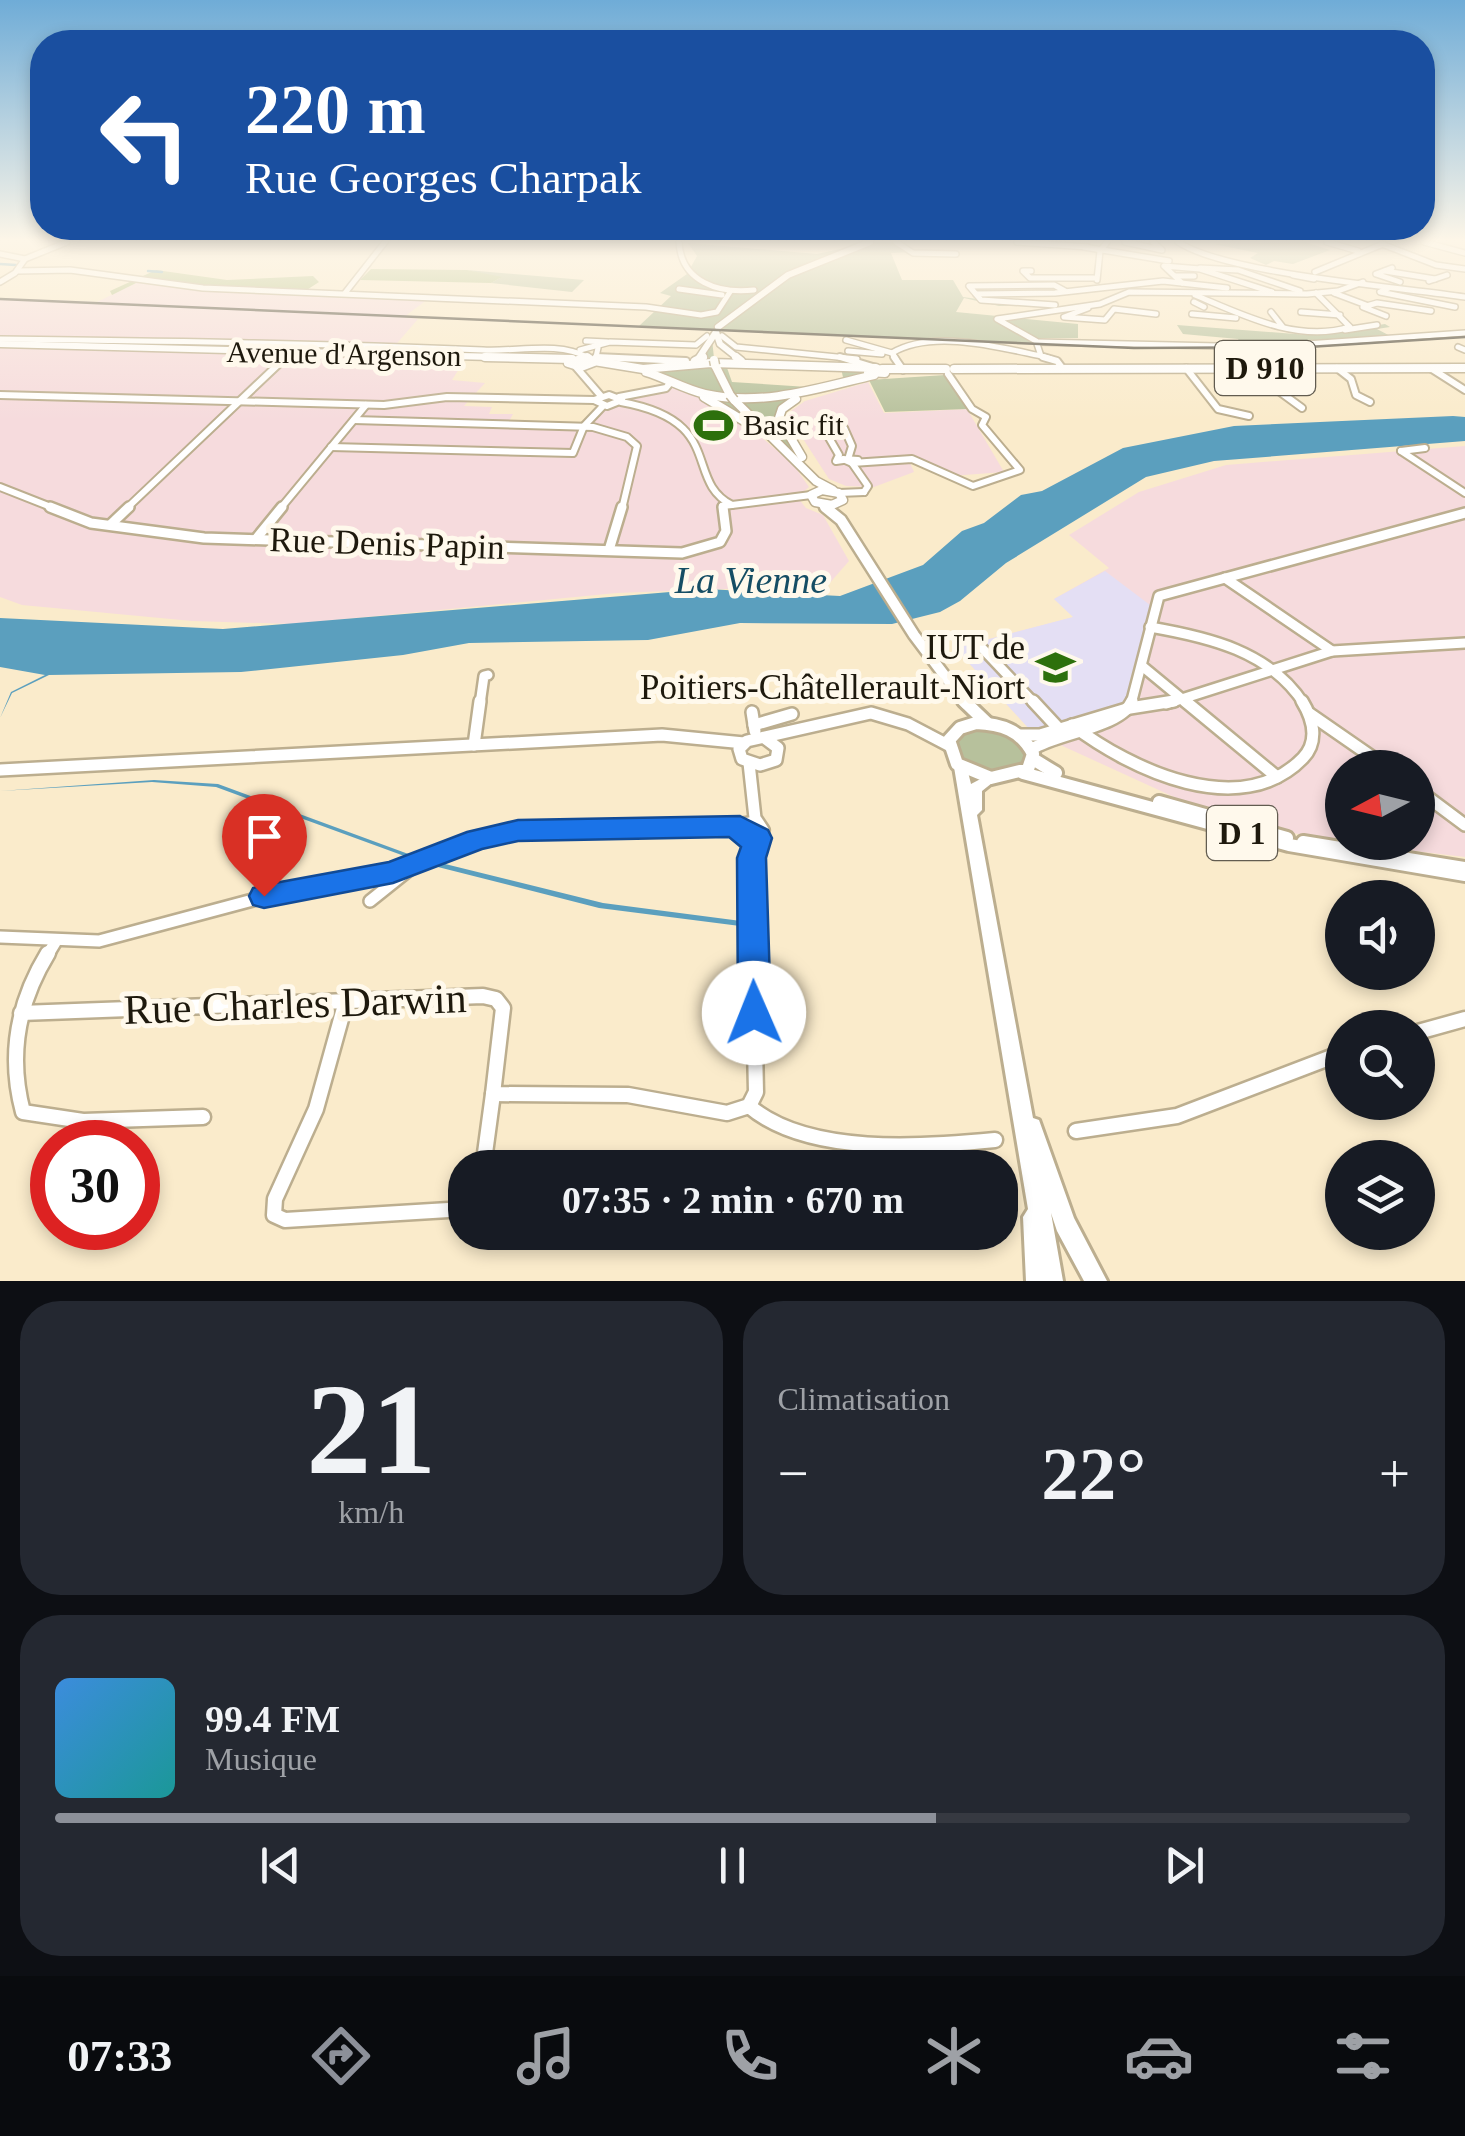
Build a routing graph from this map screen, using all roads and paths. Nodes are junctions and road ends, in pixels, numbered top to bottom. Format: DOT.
graph roads {
  1 [pos="534,302"];
  2 [pos="724,302"];
  3 [pos="740,302"];
  4 [pos="744,302"];
  5 [pos="1007,302"];
  6 [pos="1100,302"];
  7 [pos="1194,302"];
  8 [pos="1205,302"];
  9 [pos="1216,302"];
  10 [pos="1244,302"];
  11 [pos="1326,302"];
  12 [pos="1346,302"];
  13 [pos="1356,302"];
  14 [pos="1439,302"];
  15 [pos="1094,304"];
  16 [pos="1209,304"];
  17 [pos="1350,304"];
  18 [pos="1026,305"];
  19 [pos="1068,305"];
  20 [pos="1000,306"];
  21 [pos="1365,306"];
  22 [pos="1455,307"];
  23 [pos="1334,308"];
  24 [pos="1114,309"];
  25 [pos="1320,309"];
  26 [pos="1226,310"];
  27 [pos="1431,310"];
  28 [pos="1271,312"];
  29 [pos="1302,312"];
  30 [pos="1156,314"];
  31 [pos="1386,316"];
  32 [pos="1248,318"];
  33 [pos="1348,318"];
  34 [pos="1309,324"];
  35 [pos="1282,326"];
  36 [pos="1345,330"];
  37 [pos="718,331"];
  38 [pos="1324,332"];
  39 [pos="1465,333"];
  40 [pos="707,336"];
  41 [pos="586,340"];
  42 [pos="846,340"];
  43 [pos="0,342"];
  44 [pos="610,342"];
  45 [pos="1037,342"];
  46 [pos="698,345"];
  47 [pos="918,345"];
  48 [pos="1243,347"];
  49 [pos="598,348"];
  50 [pos="926,348"];
  51 [pos="299,350"];
  52 [pos="580,350"];
  53 [pos="892,353"];
  54 [pos="836,355"];
  55 [pos="1042,356"];
  56 [pos="696,357"];
  57 [pos="686,362"];
  58 [pos="581,364"];
  59 [pos="772,364"];
  60 [pos="670,367"];
  61 [pos="1064,368"];
  62 [pos="1186,368"];
  63 [pos="1235,368"];
  64 [pos="1262,368"];
  65 [pos="1338,368"];
  66 [pos="1465,368"];
  67 [pos="901,369"];
  68 [pos="1250,369"];
  69 [pos="1432,369"];
  70 [pos="639,371"];
  71 [pos="877,371"];
  72 [pos="950,372"];
  73 [pos="672,380"];
  74 [pos="826,390"];
  75 [pos="1256,390"];
  76 [pos="1465,390"];
  77 [pos="0,395"];
  78 [pos="598,398"];
  79 [pos="620,399"];
  80 [pos="239,402"];
  81 [pos="1370,402"];
  82 [pos="366,405"];
  83 [pos="603,406"];
  84 [pos="1302,408"];
  85 [pos="1249,416"];
  86 [pos="354,420"];
  87 [pos="584,426"];
  88 [pos="844,428"];
  89 [pos="824,429"];
  90 [pos="779,442"];
  91 [pos="332,447"];
  92 [pos="1425,448"];
  93 [pos="851,460"];
  94 [pos="807,470"];
  95 [pos="0,487"];
  96 [pos="864,492"];
  97 [pos="1465,493"];
  98 [pos="816,495"];
  99 [pos="839,496"];
  100 [pos="726,505"];
  101 [pos="1465,513"];
  102 [pos="841,520"];
  103 [pos="110,524"];
  104 [pos="256,539"];
  105 [pos="609,550"];
  106 [pos="1224,578"];
  107 [pos="1150,628"];
  108 [pos="1465,643"];
  109 [pos="980,646"];
  110 [pos="1332,651"];
  111 [pos="930,658"];
  112 [pos="1142,666"];
  113 [pos="1272,669"];
  114 [pos="488,675"];
  115 [pos="1180,697"];
  116 [pos="1130,708"];
  117 [pos="752,712"];
  118 [pos="792,714"];
  119 [pos="1310,714"];
  120 [pos="987,723"];
  121 [pos="908,724"];
  122 [pos="754,726"];
  123 [pos="961,728"];
  124 [pos="1075,728"];
  125 [pos="804,729"];
  126 [pos="1059,729"];
  127 [pos="1021,735"];
  128 [pos="761,739"];
  129 [pos="474,744"];
  130 [pos="948,745"];
  131 [pos="741,748"];
  132 [pos="778,748"];
  133 [pos="1362,750"];
  134 [pos="1033,754"];
  135 [pos="749,764"];
  136 [pos="766,765"];
  137 [pos="960,767"];
  138 [pos="0,770"];
  139 [pos="1023,774"];
  140 [pos="1277,777"];
  141 [pos="990,779"];
  142 [pos="753,788"];
  143 [pos="1435,803"];
  144 [pos="1465,825"];
  145 [pos="974,828"];
  146 [pos="748,830"];
  147 [pos="752,858"];
  148 [pos="410,868"];
  149 [pos="1465,869"];
  150 [pos="370,901"];
  151 [pos="0,937"];
  152 [pos="56,941"];
  153 [pos="346,1000"];
  154 [pos="21,1014"];
  155 [pos="1465,1019"];
  156 [pos="1435,1027"];
  157 [pos="1325,1059"];
  158 [pos="492,1094"];
  159 [pos="1022,1095"];
  160 [pos="21,1106"];
  161 [pos="749,1106"];
  162 [pos="203,1117"];
  163 [pos="1076,1131"];
  164 [pos="996,1140"];
  165 [pos="485,1150"];
  166 [pos="1032,1165"];
  167 [pos="448,1210"];
  168 [pos="1037,1281"];
  169 [pos="1052,1281"];
  170 [pos="1096,1281"];
  1 -- 2 [label="street"];
  3 -- 37 [label="main road"];
  4 -- 37 [label="main road"];
  5 -- 18 [label="street"];
  6 -- 15 [label="street"];
  7 -- 16 [label="street"];
  8 -- 16 [label="street"];
  9 -- 16 [label="street"];
  10 -- 26 [label="street"];
  11 -- 23 [label="street"];
  12 -- 17 [label="street"];
  13 -- 17 [label="street"];
  14 -- 22 [label="street"];
  15 -- 19 [label="street"];
  15 -- 24 [label="street"];
  15 -- 24 [label="street"];
  16 -- 26 [label="street"];
  16 -- 32 [label="street"];
  17 -- 21 [label="street"];
  17 -- 23 [label="street"];
  18 -- 19 [label="street"];
  18 -- 20 [label="street"];
  19 -- 45 [label="street"];
  21 -- 27 [label="street"];
  21 -- 31 [label="street"];
  23 -- 25 [label="street"];
  23 -- 33 [label="street"];
  24 -- 30 [label="street"];
  26 -- 32 [label="street"];
  28 -- 35 [label="street"];
  29 -- 33 [label="street"];
  32 -- 35 [label="street"];
  33 -- 36 [label="street"];
  33 -- 36 [label="street"];
  34 -- 38 [label="street"];
  35 -- 38 [label="street"];
  36 -- 38 [label="street"];
  37 -- 54 [label="street"];
  37 -- 59 [label="main road"];
  37 -- 60 [label="main road"];
  37 -- 90 [label="main road"];
  39 -- 48 [label="street"];
  40 -- 46 [label="street"];
  41 -- 44 [label="street"];
  42 -- 53 [label="street"];
  43 -- 51 [label="main road, Avenue d'Argenson / D 910"];
  43 -- 51 [label="street"];
  43 -- 51 [label="main road, Avenue d'Argenson / D 910"];
  44 -- 46 [label="street"];
  44 -- 49 [label="street"];
  45 -- 48 [label="street"];
  45 -- 55 [label="street"];
  46 -- 56 [label="street"];
  47 -- 50 [label="street"];
  47 -- 53 [label="street"];
  47 -- 55 [label="street"];
  48 -- 64 [label="street"];
  49 -- 52 [label="street"];
  49 -- 57 [label="street"];
  51 -- 52 [label="street"];
  51 -- 58 [label="main road, Avenue d'Argenson / D 910"];
  51 -- 58 [label="main road, Avenue d'Argenson / D 910"];
  51 -- 80 [label="street"];
  52 -- 58 [label="street"];
  53 -- 54 [label="street"];
  53 -- 67 [label="street"];
  54 -- 71 [label="street"];
  55 -- 61 [label="street"];
  58 -- 60 [label="main road, Avenue d'Argenson / D 910"];
  58 -- 70 [label="main road, Avenue d'Argenson / D 910"];
  58 -- 78 [label="street"];
  59 -- 60 [label="main road, Avenue d'Argenson / D 910"];
  59 -- 71 [label="main road, Avenue d'Argenson / D 910"];
  61 -- 62 [label="main road, D 910"];
  61 -- 72 [label="main road, Avenue d'Argenson / D 910"];
  62 -- 63 [label="main road, D 910"];
  62 -- 85 [label="street"];
  63 -- 64 [label="main road, D 910"];
  63 -- 68 [label="main road, D 910"];
  63 -- 75 [label="street"];
  64 -- 65 [label="main road, D 910"];
  64 -- 68 [label="main road, D 910"];
  65 -- 66 [label="main road, D 910"];
  65 -- 69 [label="main road, D 910"];
  65 -- 81 [label="street"];
  66 -- 69 [label="main road, D 910"];
  67 -- 71 [label="main road, Avenue d'Argenson / D 910"];
  67 -- 72 [label="main road, Avenue d'Argenson / D 910"];
  68 -- 84 [label="street"];
  69 -- 76 [label="street"];
  70 -- 73 [label="main road, Avenue d'Argenson / D 910"];
  70 -- 79 [label="street"];
  71 -- 74 [label="main road, Avenue d'Argenson / D 910"];
  72 -- 93 [label="street"];
  73 -- 74 [label="main road, Avenue d'Argenson / D 910"];
  73 -- 90 [label="main road"];
  74 -- 94 [label="main road"];
  77 -- 80 [label="street"];
  78 -- 79 [label="street"];
  78 -- 82 [label="street"];
  78 -- 83 [label="street"];
  79 -- 83 [label="street"];
  79 -- 100 [label="street"];
  80 -- 82 [label="street"];
  80 -- 103 [label="street"];
  82 -- 86 [label="street"];
  83 -- 87 [label="street"];
  86 -- 87 [label="street"];
  86 -- 91 [label="street"];
  87 -- 91 [label="street"];
  87 -- 105 [label="street"];
  88 -- 93 [label="street"];
  89 -- 93 [label="street"];
  90 -- 94 [label="main road"];
  91 -- 104 [label="street"];
  92 -- 97 [label="street"];
  93 -- 96 [label="street"];
  94 -- 98 [label="main road"];
  95 -- 103 [label="street, Rue Denis Papin"];
  96 -- 99 [label="street"];
  98 -- 99 [label="main road"];
  98 -- 99 [label="main road"];
  98 -- 100 [label="street"];
  98 -- 102 [label="main road"];
  99 -- 102 [label="main road"];
  100 -- 105 [label="street, Rue Denis Papin"];
  101 -- 106 [label="street"];
  102 -- 111 [label="main road"];
  103 -- 104 [label="street, Rue Denis Papin"];
  104 -- 105 [label="street, Rue Denis Papin"];
  106 -- 107 [label="street"];
  106 -- 110 [label="street"];
  107 -- 112 [label="street"];
  107 -- 113 [label="street"];
  108 -- 110 [label="street"];
  109 -- 126 [label="street"];
  110 -- 113 [label="street"];
  111 -- 120 [label="main road"];
  111 -- 123 [label="main road"];
  112 -- 115 [label="street"];
  112 -- 116 [label="street"];
  113 -- 115 [label="street"];
  113 -- 119 [label="street"];
  114 -- 129 [label="street"];
  115 -- 116 [label="street"];
  115 -- 140 [label="street"];
  116 -- 124 [label="street"];
  117 -- 122 [label="street"];
  118 -- 122 [label="street"];
  119 -- 133 [label="street"];
  119 -- 140 [label="street"];
  120 -- 123 [label="main road"];
  120 -- 127 [label="main road"];
  121 -- 123 [label="street"];
  121 -- 125 [label="street"];
  121 -- 130 [label="street"];
  122 -- 128 [label="street"];
  123 -- 130 [label="main road"];
  124 -- 126 [label="street"];
  124 -- 134 [label="street"];
  124 -- 140 [label="street"];
  125 -- 128 [label="street"];
  125 -- 132 [label="street"];
  126 -- 127 [label="street"];
  127 -- 134 [label="main road"];
  128 -- 131 [label="street"];
  128 -- 132 [label="street"];
  129 -- 131 [label="street"];
  129 -- 138 [label="street"];
  130 -- 137 [label="main road"];
  131 -- 135 [label="street"];
  132 -- 136 [label="street"];
  134 -- 139 [label="main road"];
  134 -- 149 [label="main road, D 1"];
  135 -- 136 [label="street"];
  135 -- 142 [label="street"];
  136 -- 142 [label="street"];
  137 -- 141 [label="main road"];
  137 -- 145 [label="highway"];
  139 -- 141 [label="main road"];
  139 -- 149 [label="main road, D 1"];
  141 -- 145 [label="highway"];
  142 -- 146 [label="street"];
  143 -- 144 [label="street"];
  145 -- 159 [label="highway"];
  146 -- 147 [label="street"];
  146 -- 148 [label="street"];
  147 -- 161 [label="street"];
  148 -- 150 [label="street"];
  148 -- 152 [label="street"];
  151 -- 152 [label="street"];
  152 -- 154 [label="street"];
  153 -- 154 [label="street, Rue Charles Darwin"];
  153 -- 158 [label="street, Rue Charles Darwin"];
  153 -- 167 [label="street"];
  154 -- 160 [label="street"];
  155 -- 156 [label="street"];
  157 -- 163 [label="street"];
  158 -- 161 [label="street"];
  158 -- 165 [label="street"];
  159 -- 166 [label="highway"];
  159 -- 170 [label="highway"];
  160 -- 162 [label="street"];
  161 -- 164 [label="street"];
  166 -- 168 [label="highway"];
  166 -- 169 [label="highway"];
}
